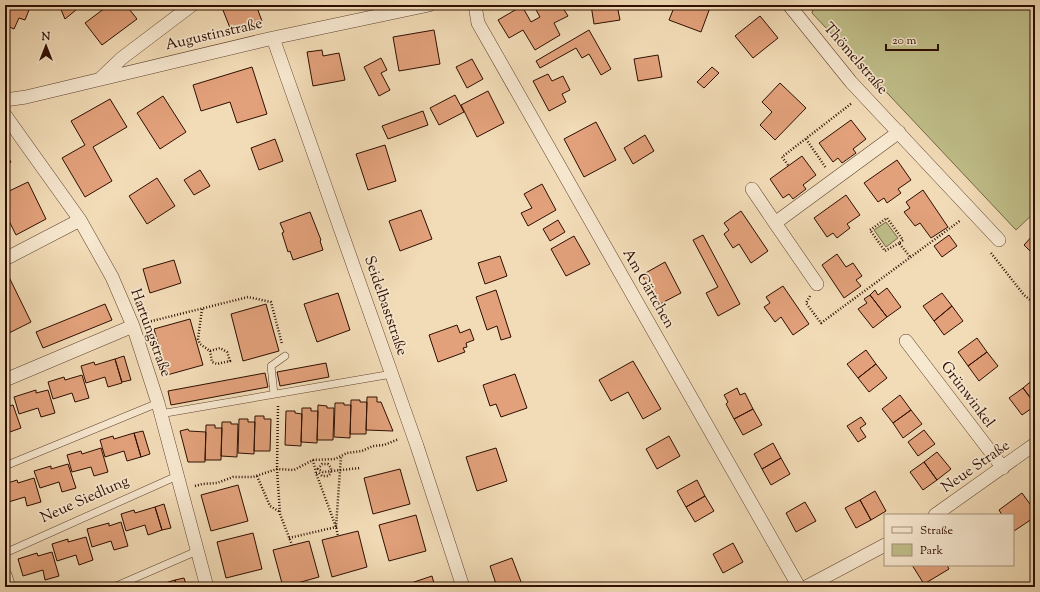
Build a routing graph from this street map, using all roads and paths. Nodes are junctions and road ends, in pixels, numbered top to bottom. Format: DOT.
graph roads {
  1 [pos="192,5"];
  2 [pos="429,5"];
  3 [pos="475,5"];
  4 [pos="789,5"];
  5 [pos="273,38"];
  6 [pos="100,79"];
  7 [pos="863,94"];
  8 [pos="5,100"];
  9 [pos="5,115"];
  10 [pos="899,132"];
  11 [pos="806,138"];
  12 [pos="788,165"];
  13 [pos="835,180"];
  14 [pos="752,189"];
  15 [pos="972,211"];
  16 [pos="80,220"];
  17 [pos="775,223"];
  18 [pos="999,240"];
  19 [pos="899,243"];
  20 [pos="911,258"];
  21 [pos="5,259"];
  22 [pos="817,284"];
  23 [pos="1035,304"];
  24 [pos="202,309"];
  25 [pos="133,326"];
  26 [pos="906,341"];
  27 [pos="210,350"];
  28 [pos="285,356"];
  29 [pos="392,374"];
  30 [pos="5,380"];
  31 [pos="276,394"];
  32 [pos="159,409"];
  33 [pos="412,433"];
  34 [pos="1035,444"];
  35 [pos="341,456"];
  36 [pos="313,460"];
  37 [pos="5,466"];
  38 [pos="360,468"];
  39 [pos="1003,468"];
  40 [pos="277,469"];
  41 [pos="316,473"];
  42 [pos="177,476"];
  43 [pos="257,476"];
  44 [pos="181,491"];
  45 [pos="280,512"];
  46 [pos="936,514"];
  47 [pos="336,527"];
  48 [pos="338,536"];
  49 [pos="289,538"];
  50 [pos="292,545"];
  51 [pos="884,546"];
  52 [pos="197,551"];
  53 [pos="5,553"];
  54 [pos="5,575"];
  55 [pos="9,587"];
  56 [pos="114,587"];
  57 [pos="207,587"];
  58 [pos="463,587"];
  59 [pos="799,587"];
  60 [pos="806,587"];
  1 -- 6 [label="street"];
  2 -- 5 [label="street, Augustinstraße"];
  3 -- 59 [label="street, Am Gärtchen"];
  4 -- 7 [label="street, Thömelstraße"];
  5 -- 6 [label="street, Augustinstraße"];
  5 -- 29 [label="street, Seidelbaststraße"];
  6 -- 8 [label="street, Augustinstraße"];
  7 -- 10 [label="street, Thömelstraße"];
  7 -- 11 [label="path"];
  9 -- 16 [label="street, Hartungstraße"];
  10 -- 13 [label="street"];
  10 -- 15 [label="street, Thömelstraße"];
  11 -- 12 [label="path"];
  11 -- 13 [label="path"];
  13 -- 17 [label="street"];
  14 -- 17 [label="street"];
  15 -- 18 [label="street, Thömelstraße"];
  15 -- 20 [label="path"];
  16 -- 21 [label="street"];
  16 -- 25 [label="street, Hartungstraße"];
  17 -- 22 [label="street"];
  18 -- 23 [label="path"];
  19 -- 19 [label="path"];
  19 -- 20 [label="path"];
  20 -- 22 [label="path"];
  24 -- 25 [label="path"];
  24 -- 27 [label="path"];
  24 -- 28 [label="path"];
  25 -- 30 [label="street"];
  25 -- 32 [label="street, Hartungstraße"];
  26 -- 39 [label="street, Grünwinkel"];
  27 -- 27 [label="path"];
  28 -- 31 [label="lane"];
  29 -- 31 [label="lane"];
  29 -- 33 [label="street, Seidelbaststraße"];
  31 -- 32 [label="lane"];
  31 -- 40 [label="path"];
  32 -- 37 [label="lane"];
  32 -- 42 [label="street, Hartungstraße"];
  33 -- 35 [label="path"];
  33 -- 58 [label="street, Seidelbaststraße"];
  34 -- 39 [label="street, Neue Straße"];
  35 -- 36 [label="path"];
  35 -- 47 [label="path"];
  36 -- 40 [label="path"];
  36 -- 41 [label="path"];
  38 -- 41 [label="path"];
  39 -- 46 [label="street, Neue Straße"];
  40 -- 43 [label="path"];
  40 -- 45 [label="path"];
  41 -- 47 [label="path"];
  42 -- 44 [label="street, Hartungstraße"];
  42 -- 53 [label="lane, Neue Siedlung"];
  43 -- 44 [label="path"];
  43 -- 45 [label="path"];
  44 -- 52 [label="street, Hartungstraße"];
  45 -- 49 [label="path"];
  47 -- 48 [label="path"];
  47 -- 49 [label="path"];
  49 -- 50 [label="path"];
  51 -- 60 [label="street"];
  52 -- 56 [label="lane"];
  52 -- 57 [label="street, Hartungstraße"];
  54 -- 55 [label="street"];
}
